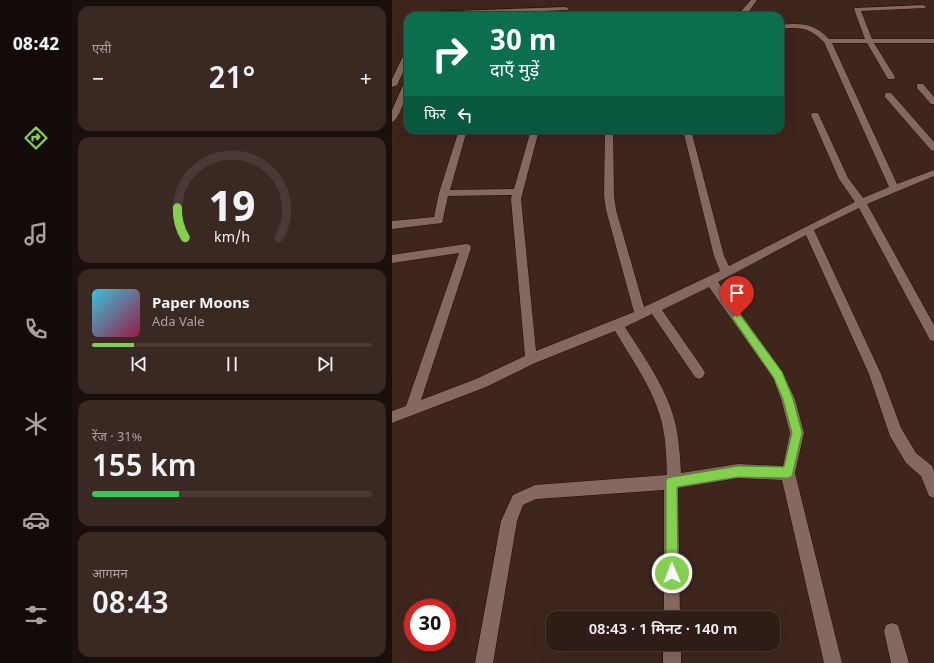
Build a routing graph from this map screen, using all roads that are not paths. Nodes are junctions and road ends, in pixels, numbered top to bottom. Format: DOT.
graph roads {
  1 [pos="570,0"];
  2 [pos="754,0"];
  3 [pos="923,7"];
  4 [pos="566,9"];
  5 [pos="522,12"];
  6 [pos="565,12"];
  7 [pos="745,12"];
  8 [pos="784,27"];
  9 [pos="827,41"];
  10 [pos="934,41"];
  11 [pos="870,42"];
  12 [pos="404,62"];
  13 [pos="891,77"];
  14 [pos="404,85"];
  15 [pos="392,86"];
  16 [pos="920,86"];
  17 [pos="404,92"];
  18 [pos="888,95"];
  19 [pos="934,102"];
  20 [pos="815,115"];
  21 [pos="392,119"];
  22 [pos="462,134"];
  23 [pos="534,134"];
  24 [pos="609,134"];
  25 [pos="688,134"];
  26 [pos="934,148"];
  27 [pos="934,173"];
  28 [pos="894,188"];
  29 [pos="518,192"];
  30 [pos="444,193"];
  31 [pos="861,203"];
  32 [pos="392,225"];
  33 [pos="808,229"];
  34 [pos="392,259"];
  35 [pos="727,273"];
  36 [pos="711,281"];
  37 [pos="654,308"];
  38 [pos="640,314"];
  39 [pos="618,325"];
  40 [pos="934,336"];
  41 [pos="531,359"];
  42 [pos="699,373"];
  43 [pos="411,410"];
  44 [pos="392,417"];
  45 [pos="930,471"];
  46 [pos="788,472"];
  47 [pos="673,482"];
  48 [pos="934,491"];
  49 [pos="672,611"];
  50 [pos="892,631"];
  51 [pos="672,651"];
  52 [pos="484,663"];
  53 [pos="672,663"];
  54 [pos="833,663"];
  55 [pos="900,663"];
  1 -- 4 [label="street"];
  2 -- 7 [label="street"];
  3 -- 11 [label="street"];
  4 -- 5 [label="street"];
  4 -- 6 [label="street"];
  8 -- 9 [label="street"];
  9 -- 11 [label="street"];
  9 -- 28 [label="street"];
  10 -- 11 [label="street"];
  11 -- 13 [label="street"];
  12 -- 15 [label="street"];
  14 -- 15 [label="street"];
  16 -- 19 [label="street"];
  17 -- 21 [label="street"];
  18 -- 26 [label="street"];
  20 -- 31 [label="street"];
  22 -- 30 [label="street"];
  23 -- 29 [label="street"];
  24 -- 38 [label="street"];
  25 -- 35 [label="street"];
  27 -- 28 [label="street"];
  28 -- 31 [label="street"];
  29 -- 30 [label="street"];
  29 -- 41 [label="street"];
  30 -- 32 [label="street"];
  31 -- 33 [label="street"];
  31 -- 40 [label="street"];
  33 -- 35 [label="street"];
  33 -- 45 [label="street"];
  34 -- 43 [label="street"];
  35 -- 36 [label="street"];
  36 -- 37 [label="street"];
  36 -- 46 [label="street"];
  37 -- 38 [label="street"];
  37 -- 42 [label="street"];
  38 -- 39 [label="street"];
  39 -- 41 [label="street"];
  39 -- 47 [label="street"];
  41 -- 43 [label="street"];
  43 -- 44 [label="street"];
  45 -- 48 [label="street"];
  46 -- 47 [label="street"];
  46 -- 54 [label="street"];
  47 -- 49 [label="street"];
  47 -- 52 [label="street"];
  50 -- 55 [label="street"];
  51 -- 53 [label="street"];
}
